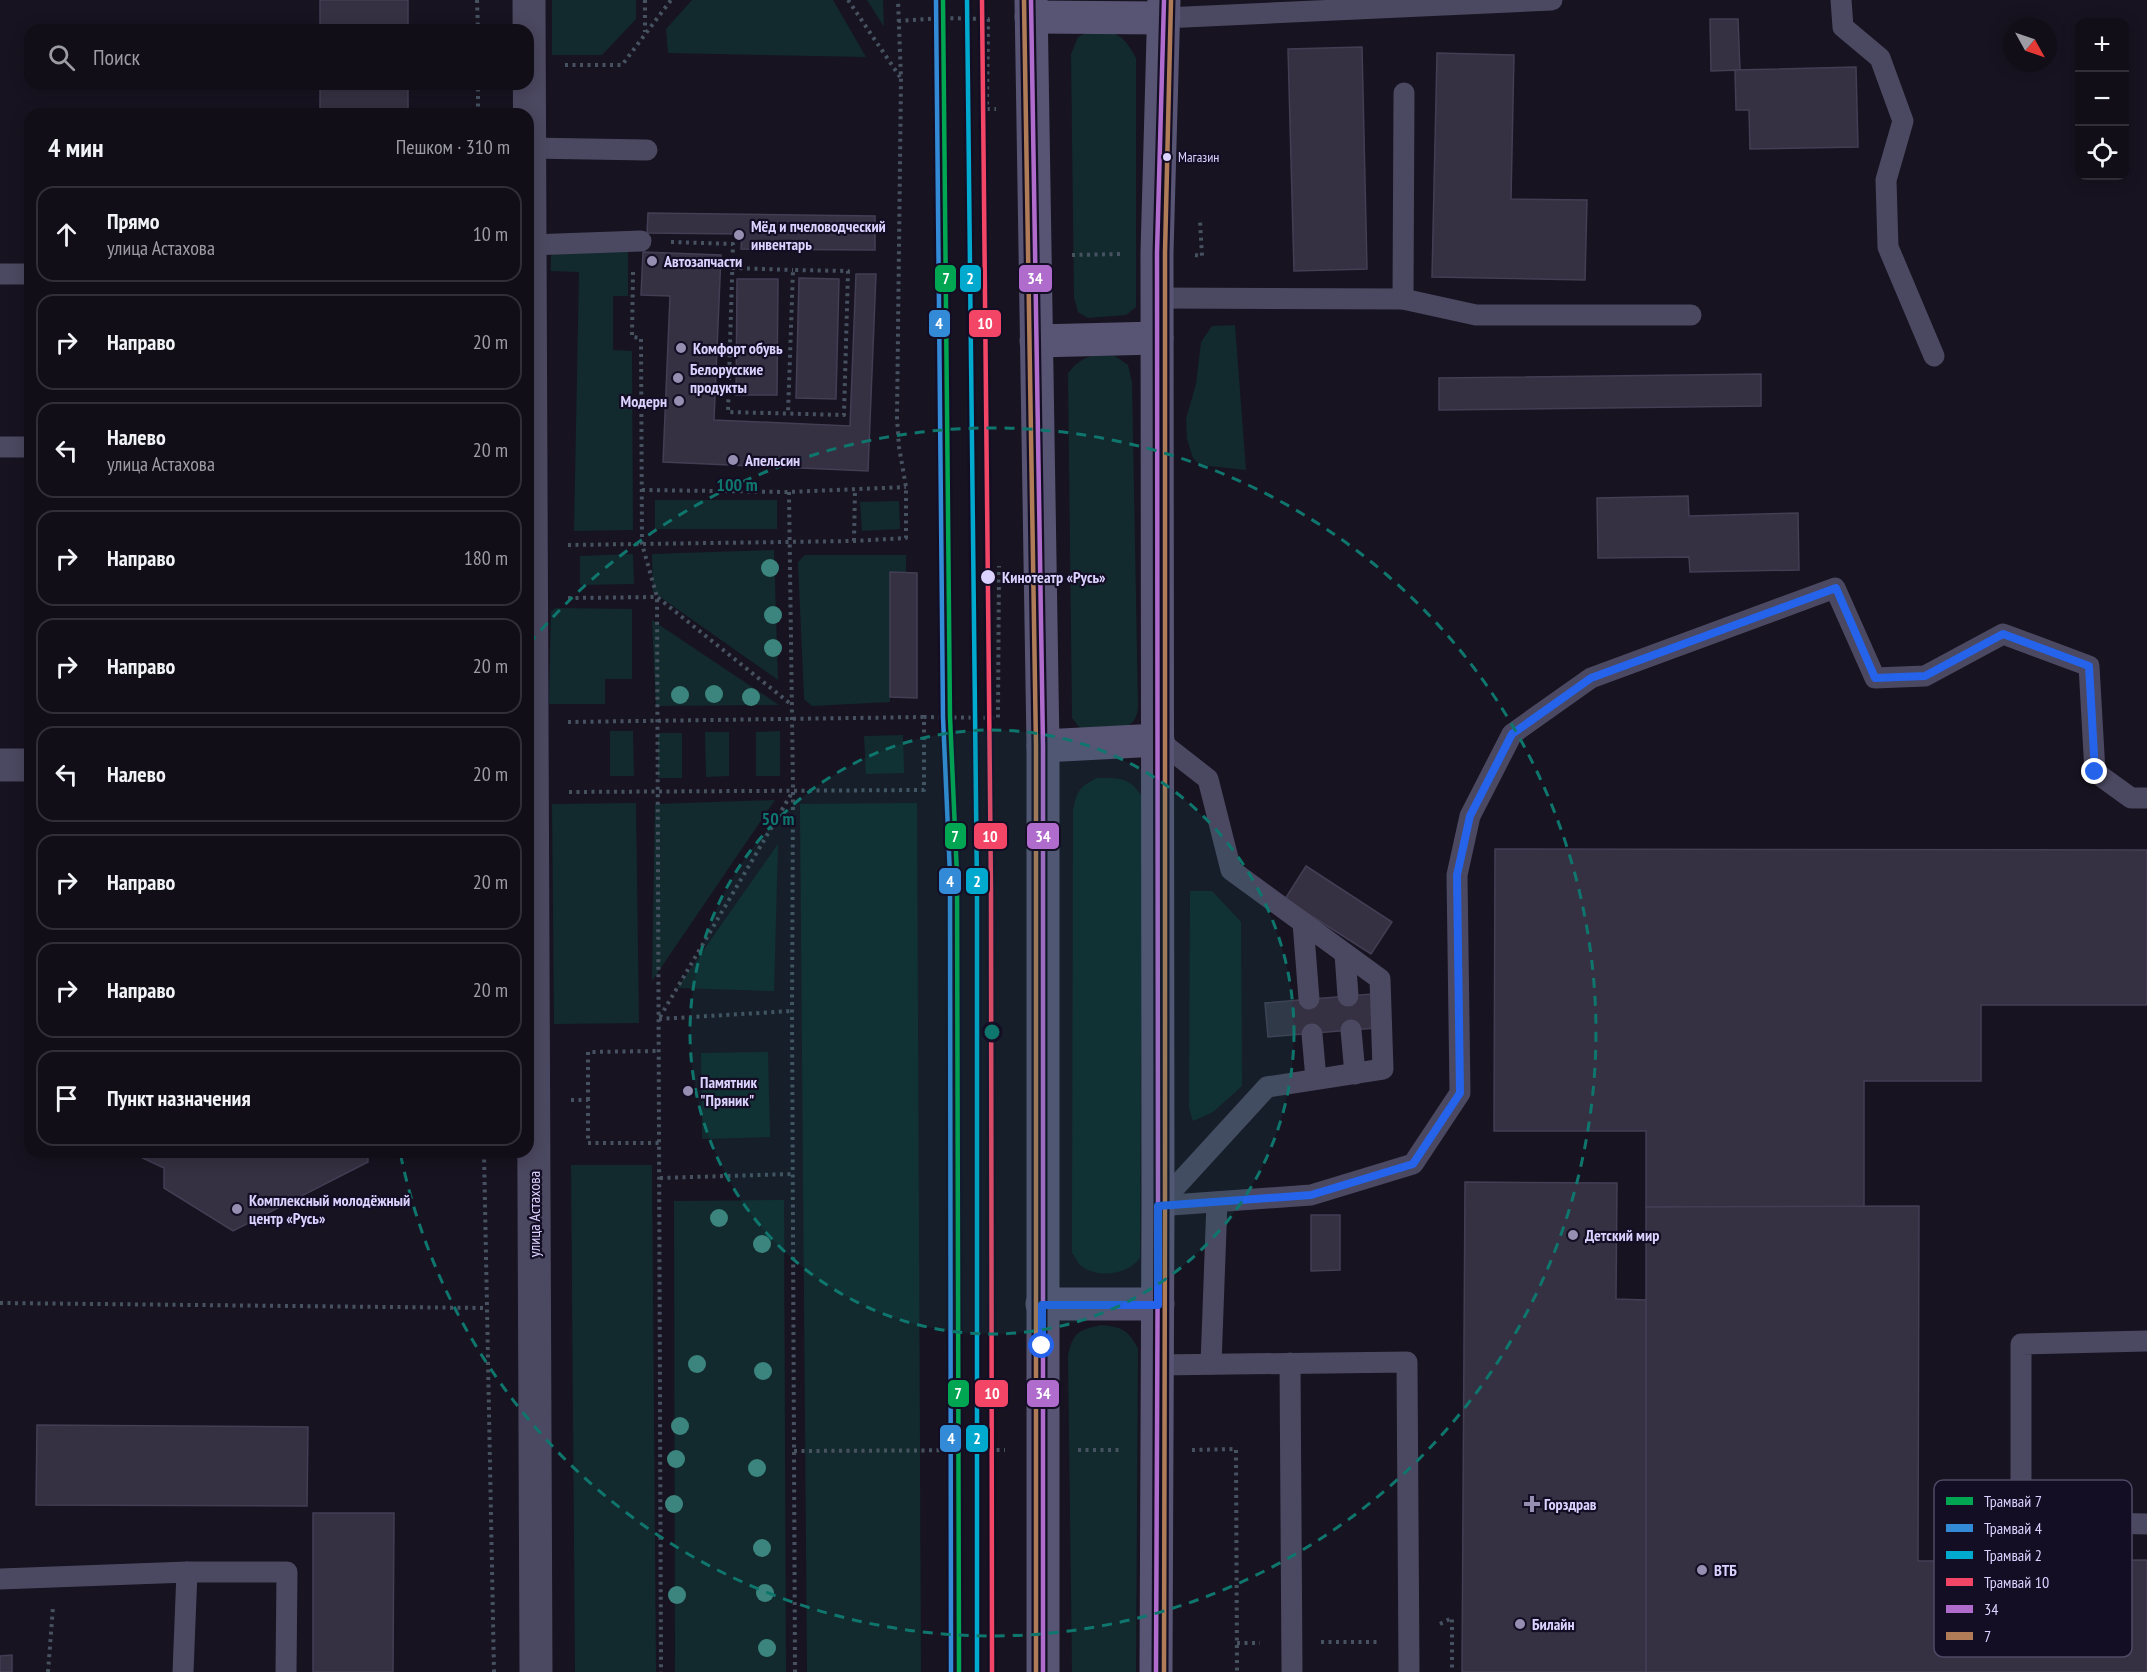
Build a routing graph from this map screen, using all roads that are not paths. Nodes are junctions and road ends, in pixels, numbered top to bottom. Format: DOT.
graph roads {
  1 [pos="529,0"];
  2 [pos="1552,0"];
  3 [pos="1841,0"];
  4 [pos="1278,7"];
  5 [pos="1031,9"];
  6 [pos="1164,9"];
  7 [pos="529,24"];
  8 [pos="530,90"];
  9 [pos="1404,93"];
  10 [pos="530,108"];
  11 [pos="534,148"];
  12 [pos="647,150"];
  13 [pos="638,241"];
  14 [pos="534,245"];
  15 [pos="0,274"];
  16 [pos="24,274"];
  17 [pos="1158,298"];
  18 [pos="1403,299"];
  19 [pos="1691,315"];
  20 [pos="1158,338"];
  21 [pos="1036,340"];
  22 [pos="1934,356"];
  23 [pos="0,447"];
  24 [pos="24,447"];
  25 [pos="1158,740"];
  26 [pos="1043,746"];
  27 [pos="0,765"];
  28 [pos="24,765"];
  29 [pos="2147,798"];
  30 [pos="1303,923"];
  31 [pos="1345,954"];
  32 [pos="1348,996"];
  33 [pos="1309,999"];
  34 [pos="1351,1030"];
  35 [pos="1312,1034"];
  36 [pos="1355,1074"];
  37 [pos="1316,1079"];
  38 [pos="534,1101"];
  39 [pos="1217,1202"];
  40 [pos="1158,1206"];
  41 [pos="1042,1305"];
  42 [pos="1158,1305"];
  43 [pos="2147,1341"];
  44 [pos="1211,1364"];
  45 [pos="1290,1364"];
  46 [pos="1157,1365"];
  47 [pos="2021,1480"];
  48 [pos="2132,1524"];
  49 [pos="2147,1524"];
  50 [pos="187,1572"];
  51 [pos="0,1579"];
  52 [pos="183,1672"];
  53 [pos="286,1672"];
  54 [pos="536,1672"];
  55 [pos="1043,1672"];
  56 [pos="1156,1672"];
  57 [pos="1292,1672"];
  58 [pos="1409,1672"];
  1 -- 7 [label="street, улица Астахова"];
  2 -- 4 [label="lane"];
  3 -- 22 [label="lane"];
  4 -- 6 [label="lane"];
  5 -- 6 [label="main road"];
  5 -- 21 [label="main road"];
  6 -- 17 [label="main road"];
  8 -- 10 [label="street, улица Астахова"];
  9 -- 18 [label="lane"];
  11 -- 12 [label="lane"];
  13 -- 14 [label="lane"];
  15 -- 16 [label="lane"];
  17 -- 18 [label="lane"];
  17 -- 20 [label="main road"];
  18 -- 19 [label="lane"];
  20 -- 21 [label="main road"];
  20 -- 25 [label="main road"];
  21 -- 26 [label="main road"];
  23 -- 24 [label="lane"];
  25 -- 26 [label="main road"];
  25 -- 30 [label="lane"];
  25 -- 40 [label="main road"];
  26 -- 41 [label="main road"];
  27 -- 28 [label="street"];
  29 -- 39 [label="lane"];
  30 -- 31 [label="lane"];
  30 -- 33 [label="lane"];
  31 -- 32 [label="lane"];
  31 -- 36 [label="lane"];
  34 -- 36 [label="lane"];
  35 -- 37 [label="lane"];
  36 -- 37 [label="lane"];
  37 -- 40 [label="lane"];
  38 -- 54 [label="street, улица Астахова"];
  39 -- 40 [label="lane"];
  39 -- 44 [label="lane"];
  40 -- 42 [label="main road"];
  41 -- 42 [label="main road"];
  41 -- 55 [label="main road"];
  42 -- 46 [label="main road"];
  43 -- 47 [label="lane"];
  44 -- 45 [label="lane"];
  44 -- 46 [label="lane"];
  45 -- 57 [label="lane"];
  45 -- 58 [label="lane"];
  46 -- 56 [label="main road"];
  48 -- 49 [label="lane"];
  50 -- 51 [label="lane"];
  50 -- 52 [label="lane"];
  50 -- 53 [label="lane"];
}
